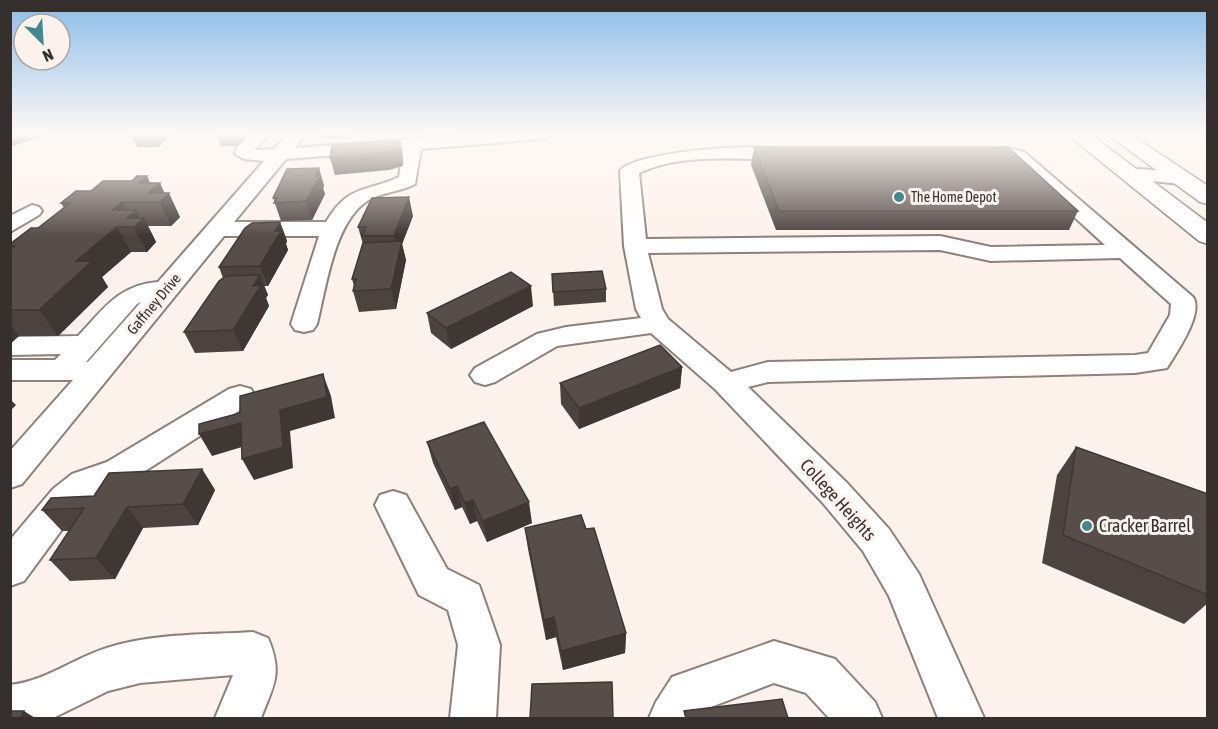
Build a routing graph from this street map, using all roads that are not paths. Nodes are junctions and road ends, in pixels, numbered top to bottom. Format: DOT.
graph roads {
  1 [pos="269,168"];
  2 [pos="410,168"];
  3 [pos="633,168"];
  4 [pos="1032,168"];
  5 [pos="1121,168"];
  6 [pos="1128,168"];
  7 [pos="1166,168"];
  8 [pos="1168,168"];
  9 [pos="1138,175"];
  10 [pos="1181,178"];
  11 [pos="1208,195"];
  12 [pos="32,211"];
  13 [pos="10,226"];
  14 [pos="1208,228"];
  15 [pos="217,229"];
  16 [pos="333,229"];
  17 [pos="1208,236"];
  18 [pos="635,246"];
  19 [pos="1128,250"];
  20 [pos="166,289"];
  21 [pos="304,324"];
  22 [pos="657,324"];
  23 [pos="85,345"];
  24 [pos="10,346"];
  25 [pos="10,370"];
  26 [pos="62,370"];
  27 [pos="99,370"];
  28 [pos="485,375"];
  29 [pos="726,383"];
  30 [pos="240,396"];
  31 [pos="10,475"];
  32 [pos="393,505"];
  33 [pos="10,569"];
  34 [pos="10,708"];
  35 [pos="238,718"];
  36 [pos="473,718"];
  37 [pos="672,718"];
  38 [pos="859,718"];
  39 [pos="960,718"];
  1 -- 15 [label="street, Gaffney Drive"];
  2 -- 16 [label="street"];
  3 -- 18 [label="street"];
  4 -- 19 [label="street"];
  5 -- 17 [label="highway"];
  6 -- 9 [label="highway"];
  7 -- 10 [label="highway"];
  8 -- 11 [label="highway"];
  9 -- 10 [label="street"];
  9 -- 14 [label="highway"];
  10 -- 11 [label="highway"];
  12 -- 13 [label="street"];
  15 -- 16 [label="street"];
  15 -- 20 [label="street, Gaffney Drive"];
  16 -- 21 [label="street"];
  18 -- 19 [label="street"];
  18 -- 22 [label="street"];
  19 -- 29 [label="street"];
  20 -- 23 [label="street"];
  20 -- 27 [label="street, Gaffney Drive"];
  22 -- 28 [label="street"];
  22 -- 29 [label="street, College Heights"];
  23 -- 24 [label="street"];
  23 -- 26 [label="street"];
  25 -- 26 [label="street"];
  26 -- 27 [label="street"];
  27 -- 31 [label="street, Gaffney Drive"];
  29 -- 39 [label="street, College Heights"];
  30 -- 33 [label="street"];
  32 -- 36 [label="street"];
  34 -- 35 [label="street"];
  37 -- 38 [label="street"];
}
